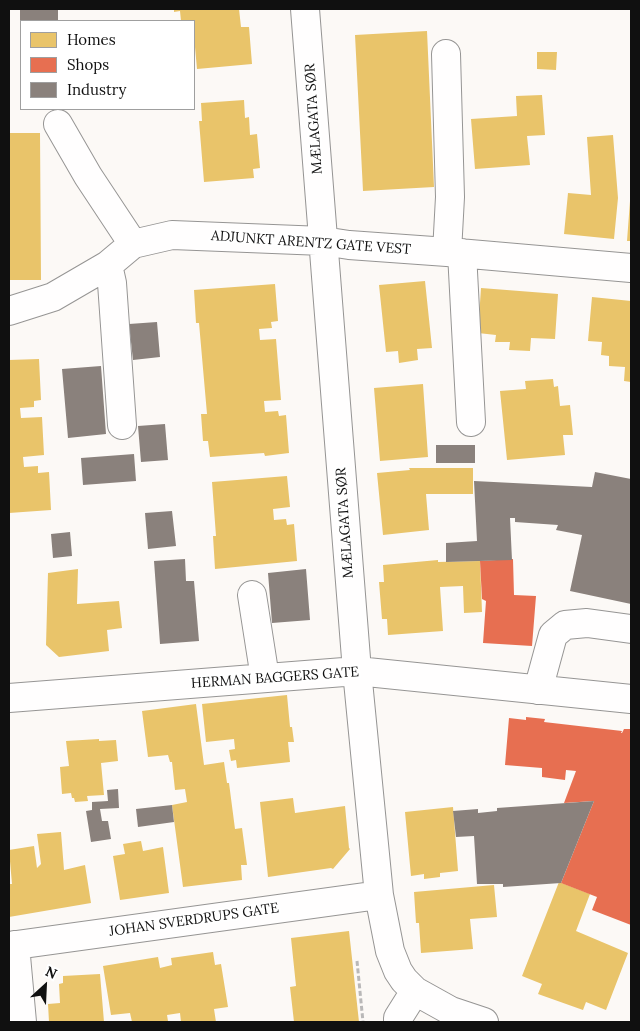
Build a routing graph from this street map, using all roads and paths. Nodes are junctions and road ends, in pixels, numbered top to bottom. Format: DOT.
graph roads {
  1 [pos="305,9"];
  2 [pos="446,54"];
  3 [pos="58,124"];
  4 [pos="323,241"];
  5 [pos="133,244"];
  6 [pos="454,253"];
  7 [pos="108,265"];
  8 [pos="631,268"];
  9 [pos="9,311"];
  10 [pos="471,422"];
  11 [pos="122,425"];
  12 [pos="252,595"];
  13 [pos="631,628"];
  14 [pos="357,671"];
  15 [pos="265,678"];
  16 [pos="538,690"];
  17 [pos="9,698"];
  18 [pos="631,699"];
  19 [pos="379,895"];
  20 [pos="12,946"];
  21 [pos="415,991"];
  22 [pos="22,1022"];
  23 [pos="398,1022"];
  24 [pos="484,1022"];
  1 -- 4 [label="street, MÆLAGATA SØR"];
  2 -- 6 [label="street"];
  3 -- 5 [label="street"];
  4 -- 5 [label="street, ADJUNKT ARENTZ GATE VEST"];
  4 -- 6 [label="street, ADJUNKT ARENTZ GATE VEST"];
  4 -- 14 [label="street, MÆLAGATA SØR"];
  5 -- 7 [label="street, ADJUNKT ARENTZ GATE VEST"];
  6 -- 8 [label="street, ADJUNKT ARENTZ GATE VEST"];
  6 -- 10 [label="street"];
  7 -- 9 [label="street, ADJUNKT ARENTZ GATE VEST"];
  7 -- 11 [label="street"];
  12 -- 15 [label="street"];
  13 -- 16 [label="street"];
  14 -- 15 [label="street, HERMAN BAGGERS GATE"];
  14 -- 16 [label="street, HERMAN BAGGERS GATE"];
  14 -- 19 [label="street, MÆLAGATA SØR"];
  15 -- 17 [label="street, HERMAN BAGGERS GATE"];
  16 -- 18 [label="street, HERMAN BAGGERS GATE"];
  19 -- 20 [label="street, JOHAN SVERDRUPS GATE"];
  19 -- 21 [label="street, MÆLAGATA SØR"];
  20 -- 22 [label="street"];
  21 -- 23 [label="street"];
  21 -- 24 [label="street, MÆLAGATA SØR"];
}
